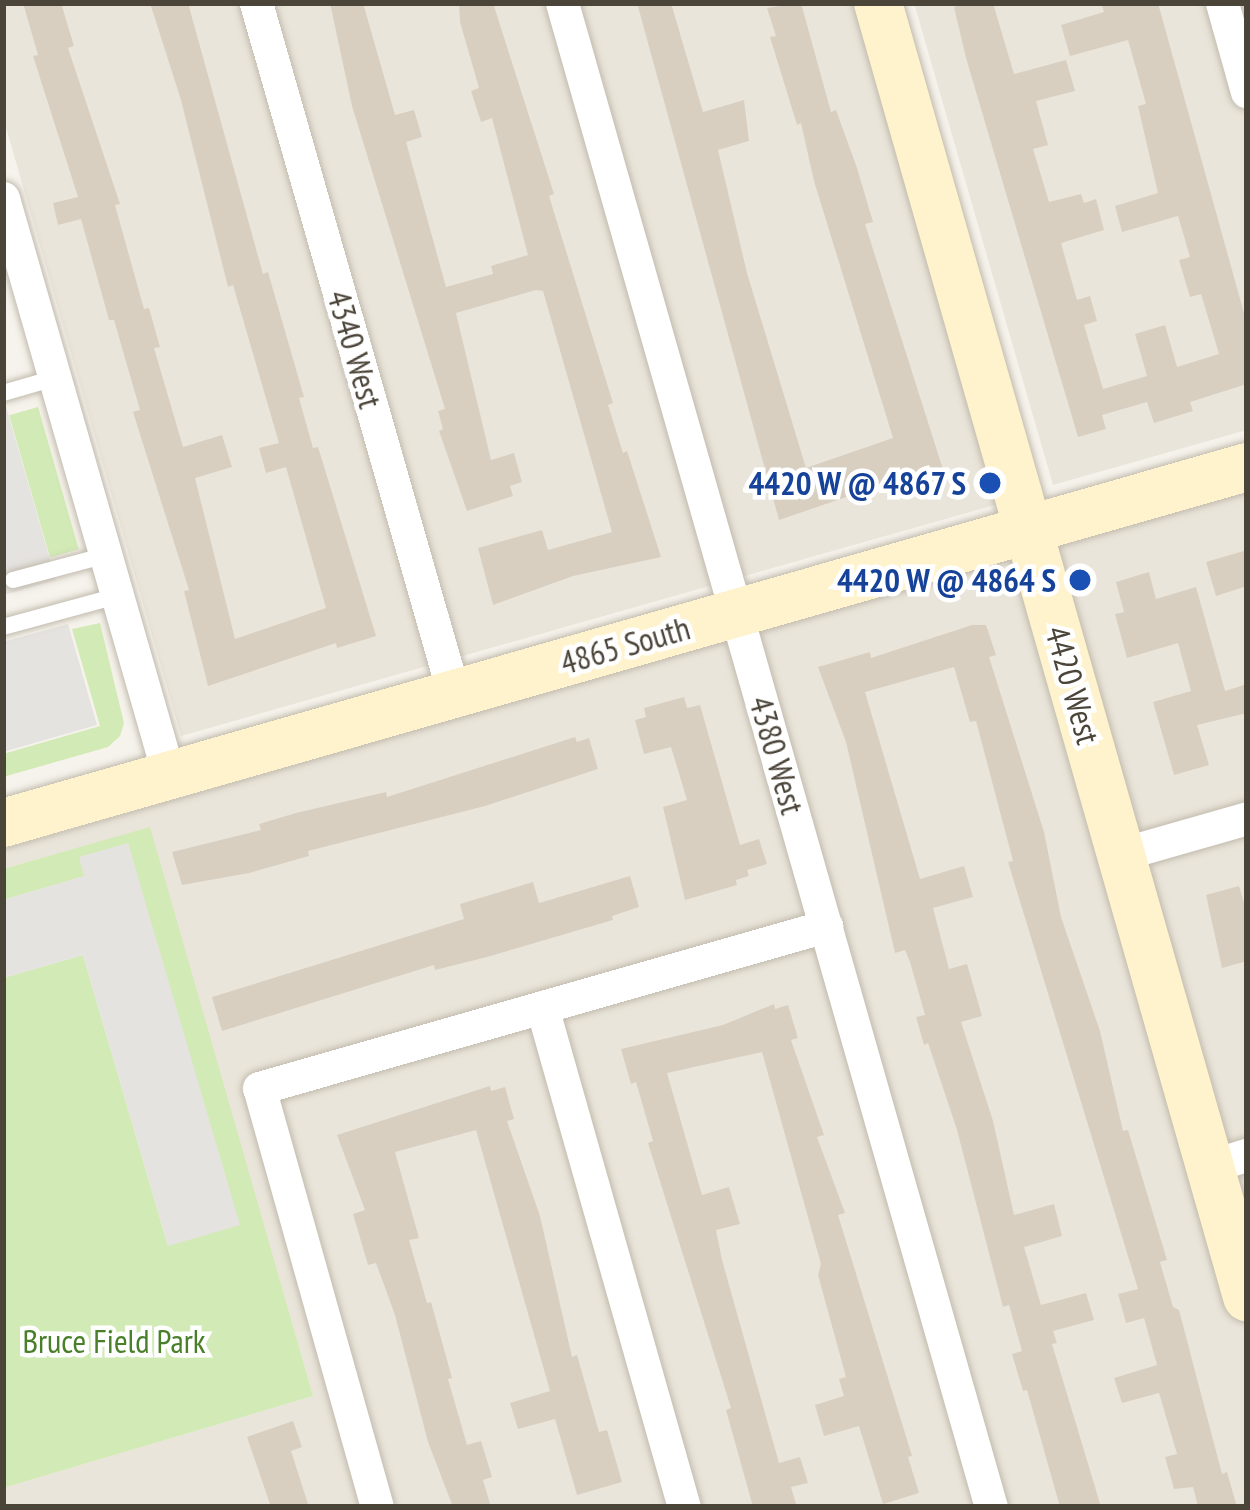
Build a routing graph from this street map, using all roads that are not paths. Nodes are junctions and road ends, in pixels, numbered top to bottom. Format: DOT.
graph roads {
  1 [pos="256,3"];
  2 [pos="562,3"];
  3 [pos="878,3"];
  4 [pos="1222,3"];
  5 [pos="1247,92"];
  6 [pos="3,198"];
  7 [pos="55,378"];
  8 [pos="3,393"];
  9 [pos="1247,467"];
  10 [pos="1028,530"];
  11 [pos="106,556"];
  12 [pos="13,580"];
  13 [pos="117,596"];
  14 [pos="737,613"];
  15 [pos="3,627"];
  16 [pos="454,695"];
  17 [pos="169,776"];
  18 [pos="1247,818"];
  19 [pos="3,823"];
  20 [pos="1121,854"];
  21 [pos="826,926"];
  22 [pos="542,1007"];
  23 [pos="1228,1161"];
  24 [pos="1247,1297"];
  25 [pos="377,1507"];
  26 [pos="684,1507"];
  27 [pos="991,1507"];
  1 -- 16 [label="street, 4340 West"];
  2 -- 14 [label="street, 4380 West"];
  3 -- 10 [label="street, 4420 West"];
  4 -- 5 [label="street"];
  6 -- 7 [label="street"];
  7 -- 8 [label="lane"];
  7 -- 11 [label="street"];
  9 -- 10 [label="street, 4865 South"];
  10 -- 14 [label="street, 4865 South"];
  10 -- 20 [label="street, 4420 West"];
  11 -- 12 [label="lane"];
  11 -- 13 [label="street"];
  13 -- 15 [label="lane"];
  13 -- 17 [label="street"];
  14 -- 16 [label="street, 4865 South"];
  14 -- 21 [label="street, 4380 West"];
  16 -- 17 [label="street, 4865 South"];
  17 -- 19 [label="street, 4865 South"];
  18 -- 20 [label="street"];
  20 -- 23 [label="street, 4420 West"];
  21 -- 22 [label="street"];
  21 -- 27 [label="street, 4380 West"];
  22 -- 25 [label="street"];
  22 -- 26 [label="street"];
  23 -- 24 [label="street, 4420 West"];
}
